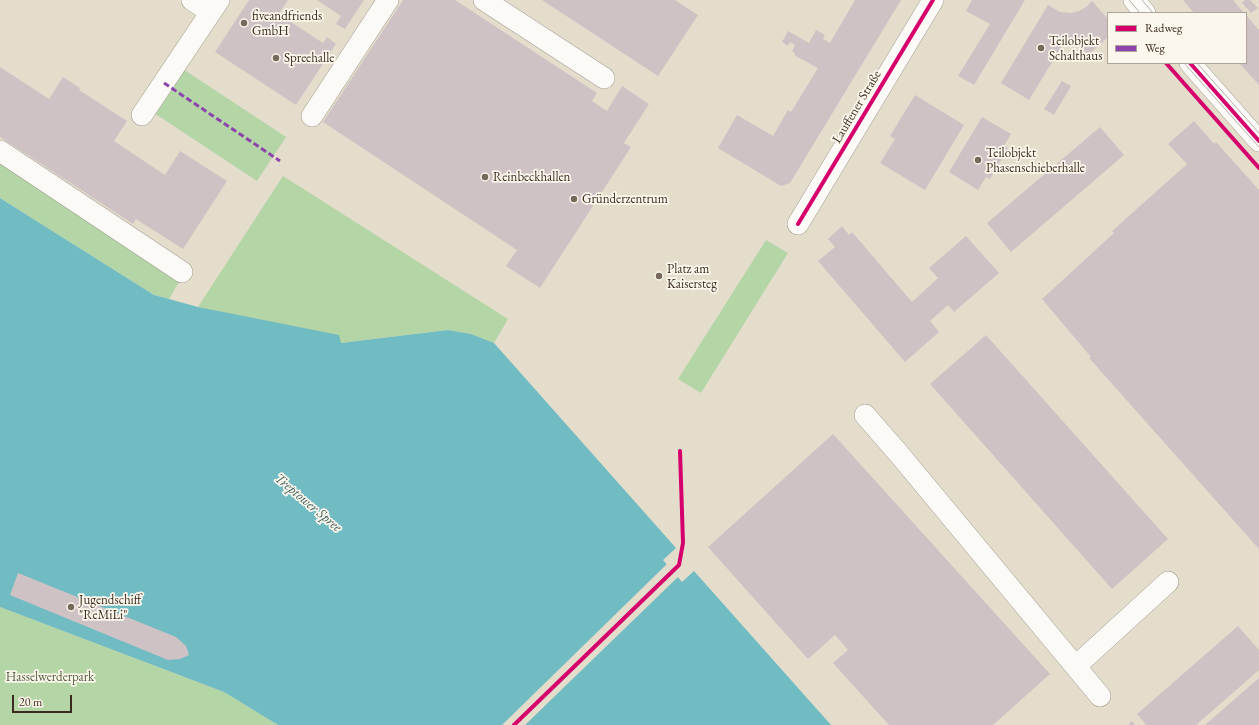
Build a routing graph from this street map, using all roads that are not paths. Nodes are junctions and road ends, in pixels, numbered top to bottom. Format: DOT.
graph roads {
  1 [pos="192,0"];
  2 [pos="388,0"];
  3 [pos="484,0"];
  4 [pos="933,0"];
  5 [pos="1134,0"];
  6 [pos="215,6"];
  7 [pos="1144,12"];
  8 [pos="1191,64"];
  9 [pos="604,78"];
  10 [pos="142,115"];
  11 [pos="312,116"];
  12 [pos="1259,141"];
  13 [pos="0,151"];
  14 [pos="798,224"];
  15 [pos="182,272"];
  16 [pos="865,416"];
  17 [pos="1168,582"];
  18 [pos="1076,666"];
  19 [pos="1100,696"];
  1 -- 6 [label="street"];
  2 -- 11 [label="street"];
  3 -- 9 [label="street"];
  4 -- 14 [label="street, Lauffener Straße"];
  5 -- 7 [label="street"];
  6 -- 10 [label="street"];
  8 -- 12 [label="street"];
  13 -- 15 [label="street"];
  16 -- 18 [label="street"];
  17 -- 18 [label="street"];
  18 -- 19 [label="street"];
}
